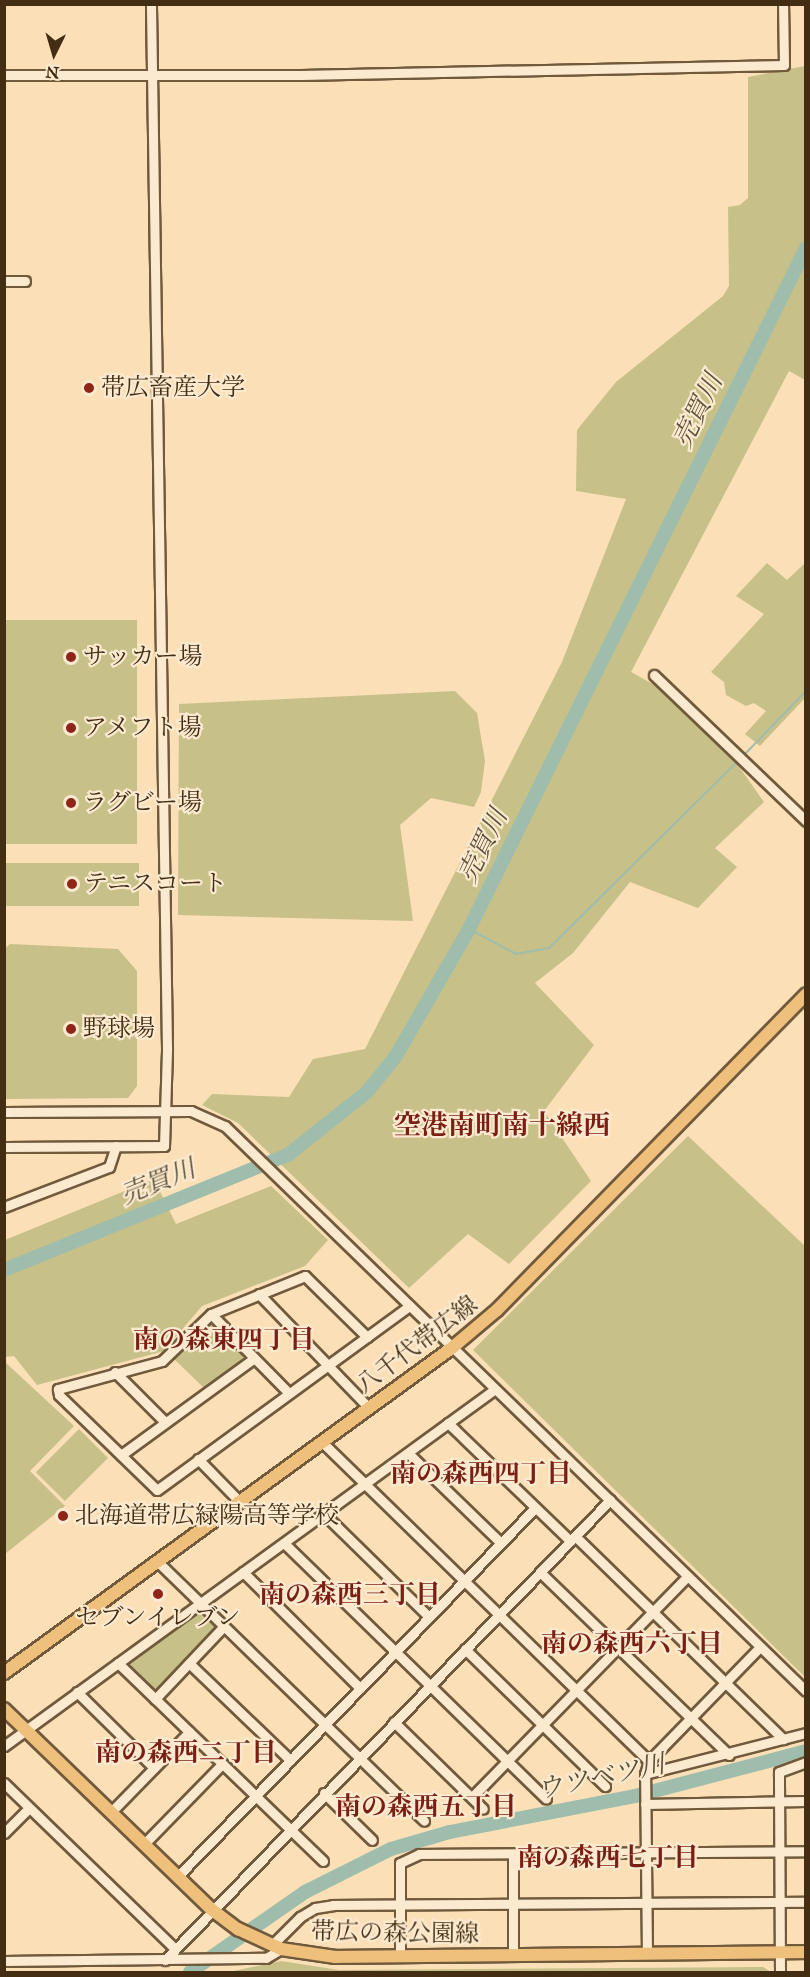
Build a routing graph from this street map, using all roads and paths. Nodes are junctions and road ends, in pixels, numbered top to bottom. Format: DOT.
graph roads {
  1 [pos="151,4"];
  2 [pos="783,4"];
  3 [pos="150,73"];
  4 [pos="4,75"];
  5 [pos="4,281"];
  6 [pos="25,281"];
  7 [pos="654,675"];
  8 [pos="806,821"];
  9 [pos="806,994"];
  10 [pos="164,1110"];
  11 [pos="4,1112"];
  12 [pos="116,1146"];
  13 [pos="4,1147"];
  14 [pos="4,1207"];
  15 [pos="259,1294"];
  16 [pos="409,1306"];
  17 [pos="211,1314"];
  18 [pos="367,1337"];
  19 [pos="453,1347"];
  20 [pos="253,1359"];
  21 [pos="328,1364"];
  22 [pos="115,1372"];
  23 [pos="495,1389"];
  24 [pos="289,1393"];
  25 [pos="369,1408"];
  26 [pos="165,1422"];
  27 [pos="448,1423"];
  28 [pos="322,1442"];
  29 [pos="408,1452"];
  30 [pos="121,1455"];
  31 [pos="198,1459"];
  32 [pos="364,1483"];
  33 [pos="610,1500"];
  34 [pos="240,1503"];
  35 [pos="535,1508"];
  36 [pos="324,1514"];
  37 [pos="573,1538"];
  38 [pos="284,1543"];
  39 [pos="501,1543"];
  40 [pos="158,1562"];
  41 [pos="243,1572"];
  42 [pos="540,1572"];
  43 [pos="687,1577"];
  44 [pos="465,1581"];
  45 [pos="200,1602"];
  46 [pos="654,1612"];
  47 [pos="499,1614"];
  48 [pos="429,1617"];
  49 [pos="224,1626"];
  50 [pos="760,1647"];
  51 [pos="465,1649"];
  52 [pos="618,1649"];
  53 [pos="395,1653"];
  54 [pos="118,1663"];
  55 [pos="190,1664"];
  56 [pos="4,1673"];
  57 [pos="725,1683"];
  58 [pos="429,1686"];
  59 [pos="360,1688"];
  60 [pos="577,1690"];
  61 [pos="806,1691"];
  62 [pos="77,1692"];
  63 [pos="155,1699"];
  64 [pos="4,1709"];
  65 [pos="692,1720"];
  66 [pos="394,1722"];
  67 [pos="326,1724"];
  68 [pos="542,1726"];
  69 [pos="26,1730"];
  70 [pos="189,1732"];
  71 [pos="806,1733"];
  72 [pos="783,1739"];
  73 [pos="4,1746"];
  74 [pos="729,1755"];
  75 [pos="358,1758"];
  76 [pos="291,1760"];
  77 [pos="649,1761"];
  78 [pos="806,1762"];
  79 [pos="508,1763"];
  80 [pos="222,1764"];
  81 [pos="154,1768"];
  82 [pos="645,1778"];
  83 [pos="4,1783"];
  84 [pos="605,1786"];
  85 [pos="324,1793"];
  86 [pos="256,1797"];
  87 [pos="472,1797"];
  88 [pos="546,1799"];
  89 [pos="645,1801"];
  90 [pos="779,1801"];
  91 [pos="806,1801"];
  92 [pos="29,1808"];
  93 [pos="483,1809"];
  94 [pos="111,1812"];
  95 [pos="424,1821"];
  96 [pos="289,1830"];
  97 [pos="4,1833"];
  98 [pos="372,1840"];
  99 [pos="144,1844"];
  100 [pos="778,1851"];
  101 [pos="806,1851"];
  102 [pos="645,1852"];
  103 [pos="513,1854"];
  104 [pos="323,1861"];
  105 [pos="177,1877"];
  106 [pos="645,1902"];
  107 [pos="778,1902"];
  108 [pos="806,1902"];
  109 [pos="513,1904"];
  110 [pos="400,1905"];
  111 [pos="212,1909"];
  112 [pos="277,1947"];
  113 [pos="174,1948"];
  114 [pos="779,1952"];
  115 [pos="806,1952"];
  116 [pos="647,1954"];
  117 [pos="513,1955"];
  118 [pos="400,1956"];
  119 [pos="165,1960"];
  120 [pos="4,1961"];
  121 [pos="780,1972"];
  1 -- 3 [label="street"];
  2 -- 3 [label="street"];
  3 -- 4 [label="street"];
  3 -- 10 [label="street"];
  5 -- 6 [label="street"];
  7 -- 8 [label="street"];
  9 -- 19 [label="main road, 八千代帯広線"];
  10 -- 11 [label="street"];
  10 -- 12 [label="street"];
  10 -- 16 [label="street"];
  12 -- 13 [label="street"];
  12 -- 14 [label="street"];
  15 -- 17 [label="street"];
  15 -- 18 [label="street"];
  15 -- 21 [label="street"];
  16 -- 18 [label="street"];
  16 -- 19 [label="street"];
  17 -- 20 [label="street"];
  17 -- 22 [label="street"];
  18 -- 21 [label="street"];
  19 -- 23 [label="street"];
  19 -- 25 [label="main road, 八千代帯広線"];
  20 -- 24 [label="street"];
  20 -- 26 [label="street"];
  21 -- 24 [label="street"];
  21 -- 25 [label="street"];
  22 -- 26 [label="street"];
  22 -- 30 [label="street"];
  23 -- 27 [label="street"];
  23 -- 33 [label="street"];
  24 -- 31 [label="street"];
  25 -- 28 [label="main road, 八千代帯広線"];
  26 -- 30 [label="street"];
  27 -- 29 [label="street"];
  27 -- 35 [label="street"];
  28 -- 32 [label="street"];
  28 -- 34 [label="main road, 八千代帯広線"];
  29 -- 32 [label="street"];
  29 -- 39 [label="street"];
  30 -- 31 [label="street"];
  31 -- 34 [label="street"];
  32 -- 36 [label="street"];
  32 -- 44 [label="street"];
  33 -- 37 [label="street"];
  33 -- 43 [label="street"];
  34 -- 40 [label="main road, 八千代帯広線"];
  35 -- 37 [label="street"];
  35 -- 39 [label="street"];
  36 -- 38 [label="street"];
  36 -- 48 [label="street"];
  37 -- 42 [label="street"];
  37 -- 46 [label="street"];
  38 -- 41 [label="street"];
  38 -- 53 [label="street"];
  39 -- 44 [label="street"];
  40 -- 45 [label="street"];
  40 -- 56 [label="main road, 八千代帯広線"];
  41 -- 45 [label="street"];
  41 -- 59 [label="street"];
  42 -- 47 [label="street"];
  42 -- 52 [label="street"];
  43 -- 46 [label="street"];
  43 -- 50 [label="street"];
  44 -- 47 [label="street"];
  44 -- 48 [label="street"];
  45 -- 49 [label="street"];
  45 -- 54 [label="street"];
  46 -- 52 [label="street"];
  46 -- 57 [label="street"];
  47 -- 51 [label="street"];
  47 -- 60 [label="street"];
  48 -- 53 [label="street"];
  49 -- 55 [label="street"];
  49 -- 67 [label="street"];
  50 -- 57 [label="street"];
  50 -- 61 [label="street"];
  51 -- 58 [label="street"];
  51 -- 68 [label="street"];
  52 -- 60 [label="street"];
  52 -- 65 [label="street"];
  53 -- 58 [label="street"];
  53 -- 59 [label="street"];
  54 -- 62 [label="street"];
  54 -- 63 [label="street"];
  55 -- 63 [label="street"];
  55 -- 76 [label="street"];
  57 -- 65 [label="street"];
  57 -- 72 [label="street"];
  58 -- 66 [label="street"];
  58 -- 79 [label="street"];
  59 -- 67 [label="street"];
  60 -- 68 [label="street"];
  60 -- 77 [label="street"];
  62 -- 69 [label="street"];
  62 -- 81 [label="street"];
  63 -- 70 [label="street"];
  64 -- 69 [label="main road, 帯広の森公園線"];
  65 -- 74 [label="street"];
  65 -- 77 [label="street"];
  66 -- 75 [label="street"];
  66 -- 87 [label="street"];
  67 -- 75 [label="street"];
  67 -- 76 [label="street"];
  68 -- 79 [label="street"];
  68 -- 84 [label="street"];
  69 -- 73 [label="street"];
  69 -- 94 [label="main road, 帯広の森公園線"];
  70 -- 80 [label="street"];
  70 -- 81 [label="street"];
  71 -- 72 [label="street"];
  72 -- 74 [label="street"];
  74 -- 82 [label="street"];
  75 -- 85 [label="street"];
  75 -- 95 [label="street"];
  76 -- 86 [label="street"];
  77 -- 82 [label="street"];
  78 -- 90 [label="street"];
  79 -- 87 [label="street"];
  79 -- 88 [label="street"];
  80 -- 86 [label="street"];
  80 -- 99 [label="street"];
  81 -- 94 [label="street"];
  82 -- 89 [label="street"];
  83 -- 92 [label="street"];
  85 -- 96 [label="street"];
  85 -- 98 [label="street"];
  86 -- 96 [label="street"];
  86 -- 105 [label="street"];
  87 -- 93 [label="street"];
  89 -- 90 [label="street"];
  89 -- 102 [label="street"];
  90 -- 91 [label="street"];
  90 -- 100 [label="street"];
  92 -- 97 [label="street"];
  92 -- 113 [label="street"];
  94 -- 99 [label="main road, 帯広の森公園線"];
  96 -- 104 [label="street"];
  96 -- 111 [label="street"];
  99 -- 105 [label="main road, 帯広の森公園線"];
  100 -- 101 [label="street"];
  100 -- 102 [label="street"];
  100 -- 107 [label="street"];
  102 -- 103 [label="street"];
  102 -- 106 [label="street"];
  103 -- 109 [label="street"];
  103 -- 110 [label="street"];
  105 -- 111 [label="main road, 帯広の森公園線"];
  106 -- 107 [label="street"];
  106 -- 109 [label="street"];
  106 -- 116 [label="street"];
  107 -- 108 [label="street"];
  107 -- 114 [label="street"];
  109 -- 110 [label="street"];
  109 -- 117 [label="street"];
  110 -- 112 [label="street"];
  110 -- 118 [label="street"];
  111 -- 112 [label="main road, 帯広の森公園線"];
  111 -- 113 [label="street"];
  112 -- 118 [label="main road, 帯広の森公園線"];
  112 -- 119 [label="street"];
  113 -- 119 [label="street"];
  114 -- 115 [label="main road, 帯広の森公園線"];
  114 -- 116 [label="main road, 帯広の森公園線"];
  114 -- 121 [label="street"];
  116 -- 117 [label="main road, 帯広の森公園線"];
  117 -- 118 [label="main road, 帯広の森公園線"];
  119 -- 120 [label="street"];
}
